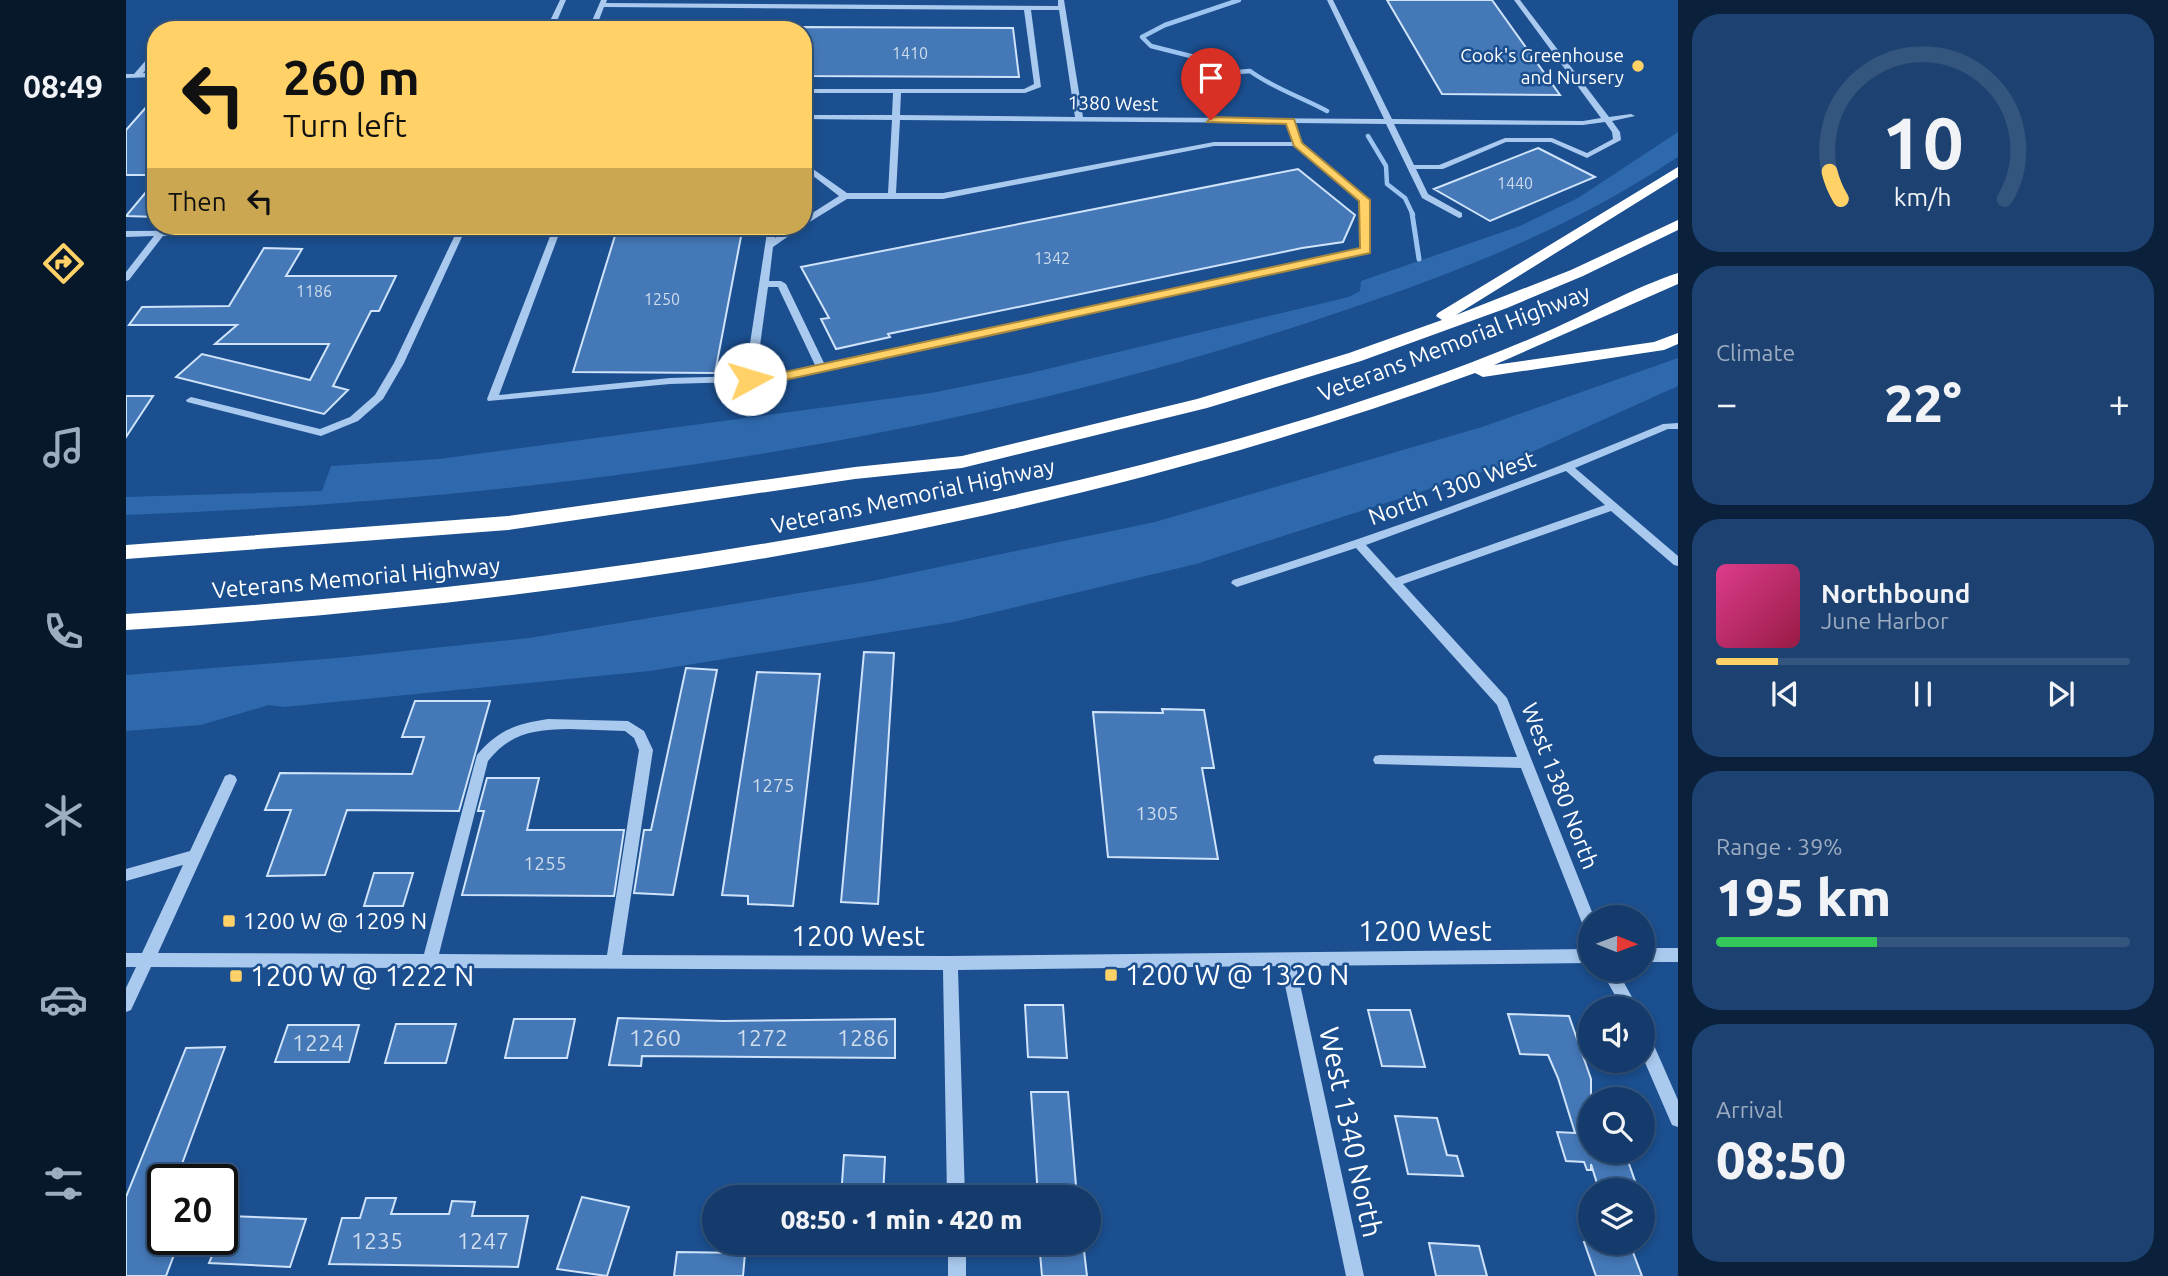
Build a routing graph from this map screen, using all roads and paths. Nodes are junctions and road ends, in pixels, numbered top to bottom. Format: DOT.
graph roads {
  1 [pos="563,0"];
  2 [pos="1330,0"];
  3 [pos="1517,0"];
  4 [pos="603,2"];
  5 [pos="1061,4"];
  6 [pos="1027,8"];
  7 [pos="552,21"];
  8 [pos="595,21"];
  9 [pos="147,66"];
  10 [pos="147,75"];
  11 [pos="126,76"];
  12 [pos="136,76"];
  13 [pos="812,91"];
  14 [pos="897,91"];
  15 [pos="1631,116"];
  16 [pos="812,117"];
  17 [pos="896,118"];
  18 [pos="1079,119"];
  19 [pos="1290,121"];
  20 [pos="1607,121"];
  21 [pos="1389,122"];
  22 [pos="1297,144"];
  23 [pos="1411,167"];
  24 [pos="812,171"];
  25 [pos="1678,171"];
  26 [pos="845,195"];
  27 [pos="892,196"];
  28 [pos="1459,215"];
  29 [pos="812,217"];
  30 [pos="1678,224"];
  31 [pos="126,234"];
  32 [pos="147,234"];
  33 [pos="159,235"];
  34 [pos="458,235"];
  35 [pos="555,235"];
  36 [pos="771,235"];
  37 [pos="785,235"];
  38 [pos="770,245"];
  39 [pos="126,278"];
  40 [pos="1678,278"];
  41 [pos="764,284"];
  42 [pos="1678,338"];
  43 [pos="1404,341"];
  44 [pos="821,368"];
  45 [pos="1443,378"];
  46 [pos="750,379"];
  47 [pos="191,400"];
  48 [pos="1678,426"];
  49 [pos="1569,468"];
  50 [pos="1613,506"];
  51 [pos="1360,545"];
  52 [pos="126,552"];
  53 [pos="1678,562"];
  54 [pos="1237,583"];
  55 [pos="1394,583"];
  56 [pos="126,622"];
  57 [pos="1380,760"];
  58 [pos="1526,763"];
  59 [pos="230,779"];
  60 [pos="194,856"];
  61 [pos="126,875"];
  62 [pos="447,895"];
  63 [pos="624,895"];
  64 [pos="1582,905"];
  65 [pos="1678,954"];
  66 [pos="1656,955"];
  67 [pos="1578,956"];
  68 [pos="1287,958"];
  69 [pos="126,960"];
  70 [pos="146,960"];
  71 [pos="430,961"];
  72 [pos="613,962"];
  73 [pos="950,963"];
  74 [pos="126,1005"];
  75 [pos="1655,1066"];
  76 [pos="1678,1119"];
  77 [pos="956,1185"];
  78 [pos="957,1255"];
  79 [pos="957,1276"];
  80 [pos="1355,1276"];
  1 -- 7 [label="street"];
  2 -- 21 [label="street"];
  3 -- 20 [label="street"];
  4 -- 6 [label="street"];
  4 -- 8 [label="street"];
  5 -- 6 [label="street"];
  5 -- 18 [label="street"];
  6 -- 14 [label="street"];
  9 -- 12 [label="street"];
  10 -- 12 [label="street"];
  11 -- 12 [label="street"];
  13 -- 14 [label="street"];
  14 -- 17 [label="street"];
  15 -- 20 [label="street, 1380 West"];
  16 -- 17 [label="street, 1380 West"];
  17 -- 18 [label="street, 1380 West"];
  17 -- 27 [label="street"];
  18 -- 19 [label="street, 1380 West"];
  19 -- 21 [label="street, 1380 West"];
  19 -- 22 [label="street"];
  20 -- 21 [label="street, 1380 West"];
  20 -- 23 [label="street"];
  21 -- 23 [label="street"];
  22 -- 27 [label="street"];
  22 -- 44 [label="street"];
  23 -- 28 [label="street"];
  24 -- 26 [label="street"];
  25 -- 43 [label="highway"];
  26 -- 27 [label="street"];
  26 -- 29 [label="street"];
  30 -- 43 [label="highway, Veterans Memorial Highway"];
  31 -- 32 [label="street"];
  33 -- 39 [label="street"];
  34 -- 47 [label="street"];
  35 -- 46 [label="street"];
  36 -- 38 [label="street"];
  37 -- 38 [label="street"];
  38 -- 41 [label="street"];
  40 -- 45 [label="highway, Veterans Memorial Highway"];
  41 -- 44 [label="street"];
  41 -- 46 [label="street"];
  42 -- 45 [label="highway"];
  43 -- 52 [label="highway, Veterans Memorial Highway"];
  44 -- 46 [label="street"];
  45 -- 56 [label="highway, Veterans Memorial Highway"];
  48 -- 49 [label="street, North 1300 West"];
  49 -- 50 [label="street"];
  49 -- 51 [label="street, North 1300 West"];
  50 -- 53 [label="street"];
  50 -- 55 [label="street"];
  51 -- 54 [label="street, North 1300 West"];
  51 -- 55 [label="street, West 1380 North"];
  55 -- 58 [label="street, West 1380 North"];
  57 -- 58 [label="street"];
  58 -- 64 [label="street, West 1380 North"];
  59 -- 60 [label="street"];
  60 -- 61 [label="street"];
  60 -- 70 [label="street"];
  62 -- 63 [label="street"];
  62 -- 71 [label="street"];
  63 -- 72 [label="street"];
  65 -- 66 [label="street"];
  67 -- 68 [label="street, 1200 West"];
  68 -- 73 [label="street, 1200 West"];
  68 -- 80 [label="street, West 1340 North"];
  69 -- 70 [label="street, 1200 West"];
  70 -- 71 [label="street, 1200 West"];
  70 -- 74 [label="street"];
  71 -- 72 [label="street, 1200 West"];
  72 -- 73 [label="street, 1200 West"];
  73 -- 77 [label="street"];
  75 -- 76 [label="street"];
  78 -- 79 [label="street"];
}
